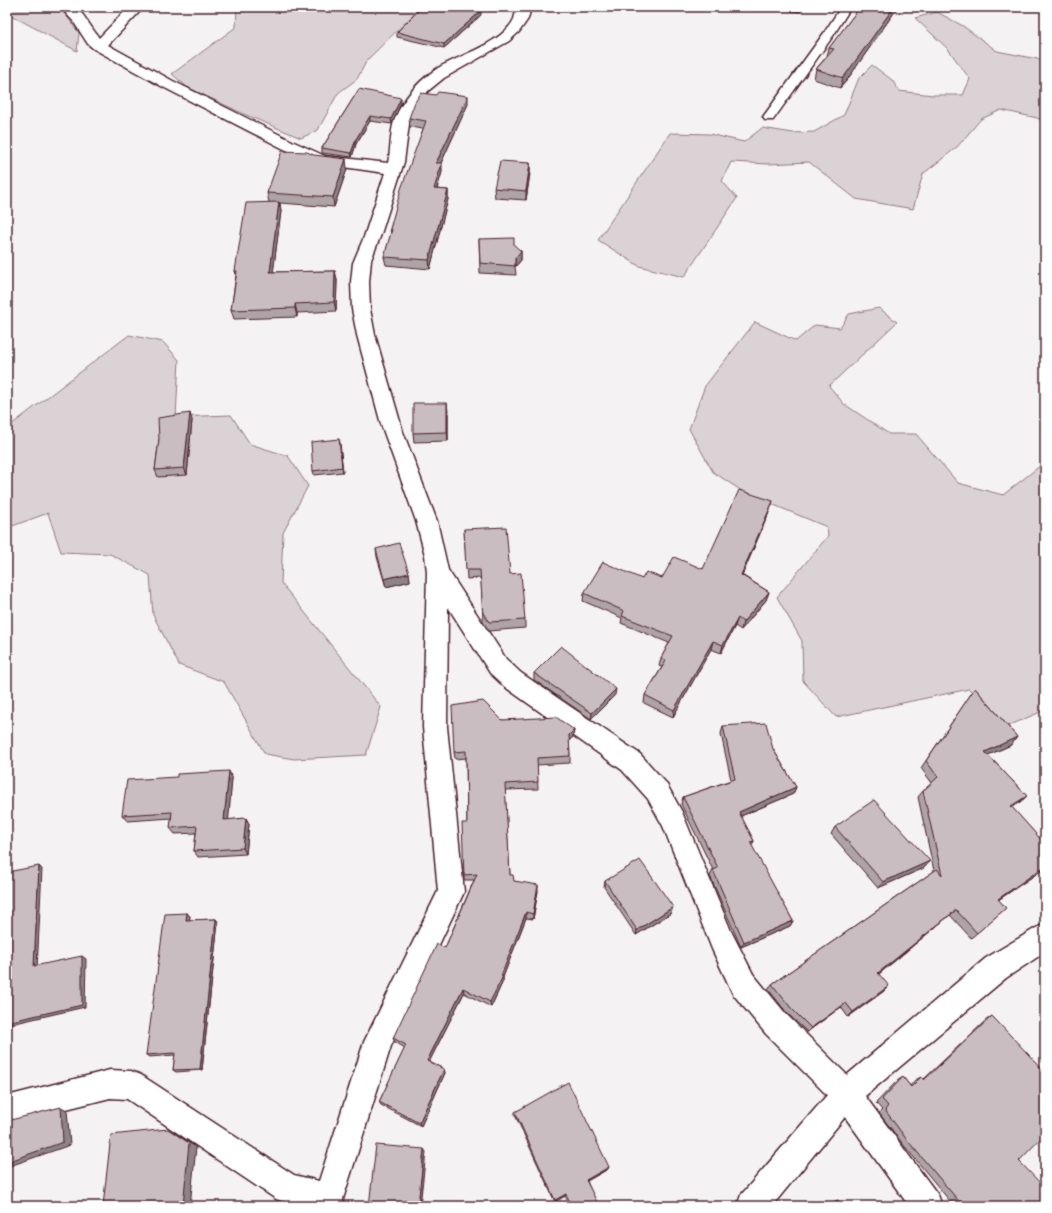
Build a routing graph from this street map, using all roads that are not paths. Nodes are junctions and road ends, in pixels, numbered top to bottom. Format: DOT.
graph roads {
  1 [pos="66,7"];
  2 [pos="137,7"];
  3 [pos="524,7"];
  4 [pos="846,7"];
  5 [pos="99,46"];
  6 [pos="769,117"];
  7 [pos="394,169"];
  8 [pos="438,572"];
  9 [pos="1045,937"];
  10 [pos="846,1094"];
  11 [pos="7,1110"];
  12 [pos="328,1202"];
  13 [pos="752,1206"];
  14 [pos="927,1206"];
  1 -- 5 [label="street"];
  2 -- 5 [label="street"];
  3 -- 7 [label="street"];
  4 -- 6 [label="lane"];
  5 -- 7 [label="street"];
  7 -- 8 [label="street"];
  8 -- 10 [label="street"];
  8 -- 12 [label="street"];
  9 -- 10 [label="street"];
  10 -- 13 [label="street"];
  10 -- 14 [label="street"];
  11 -- 12 [label="street"];
}
